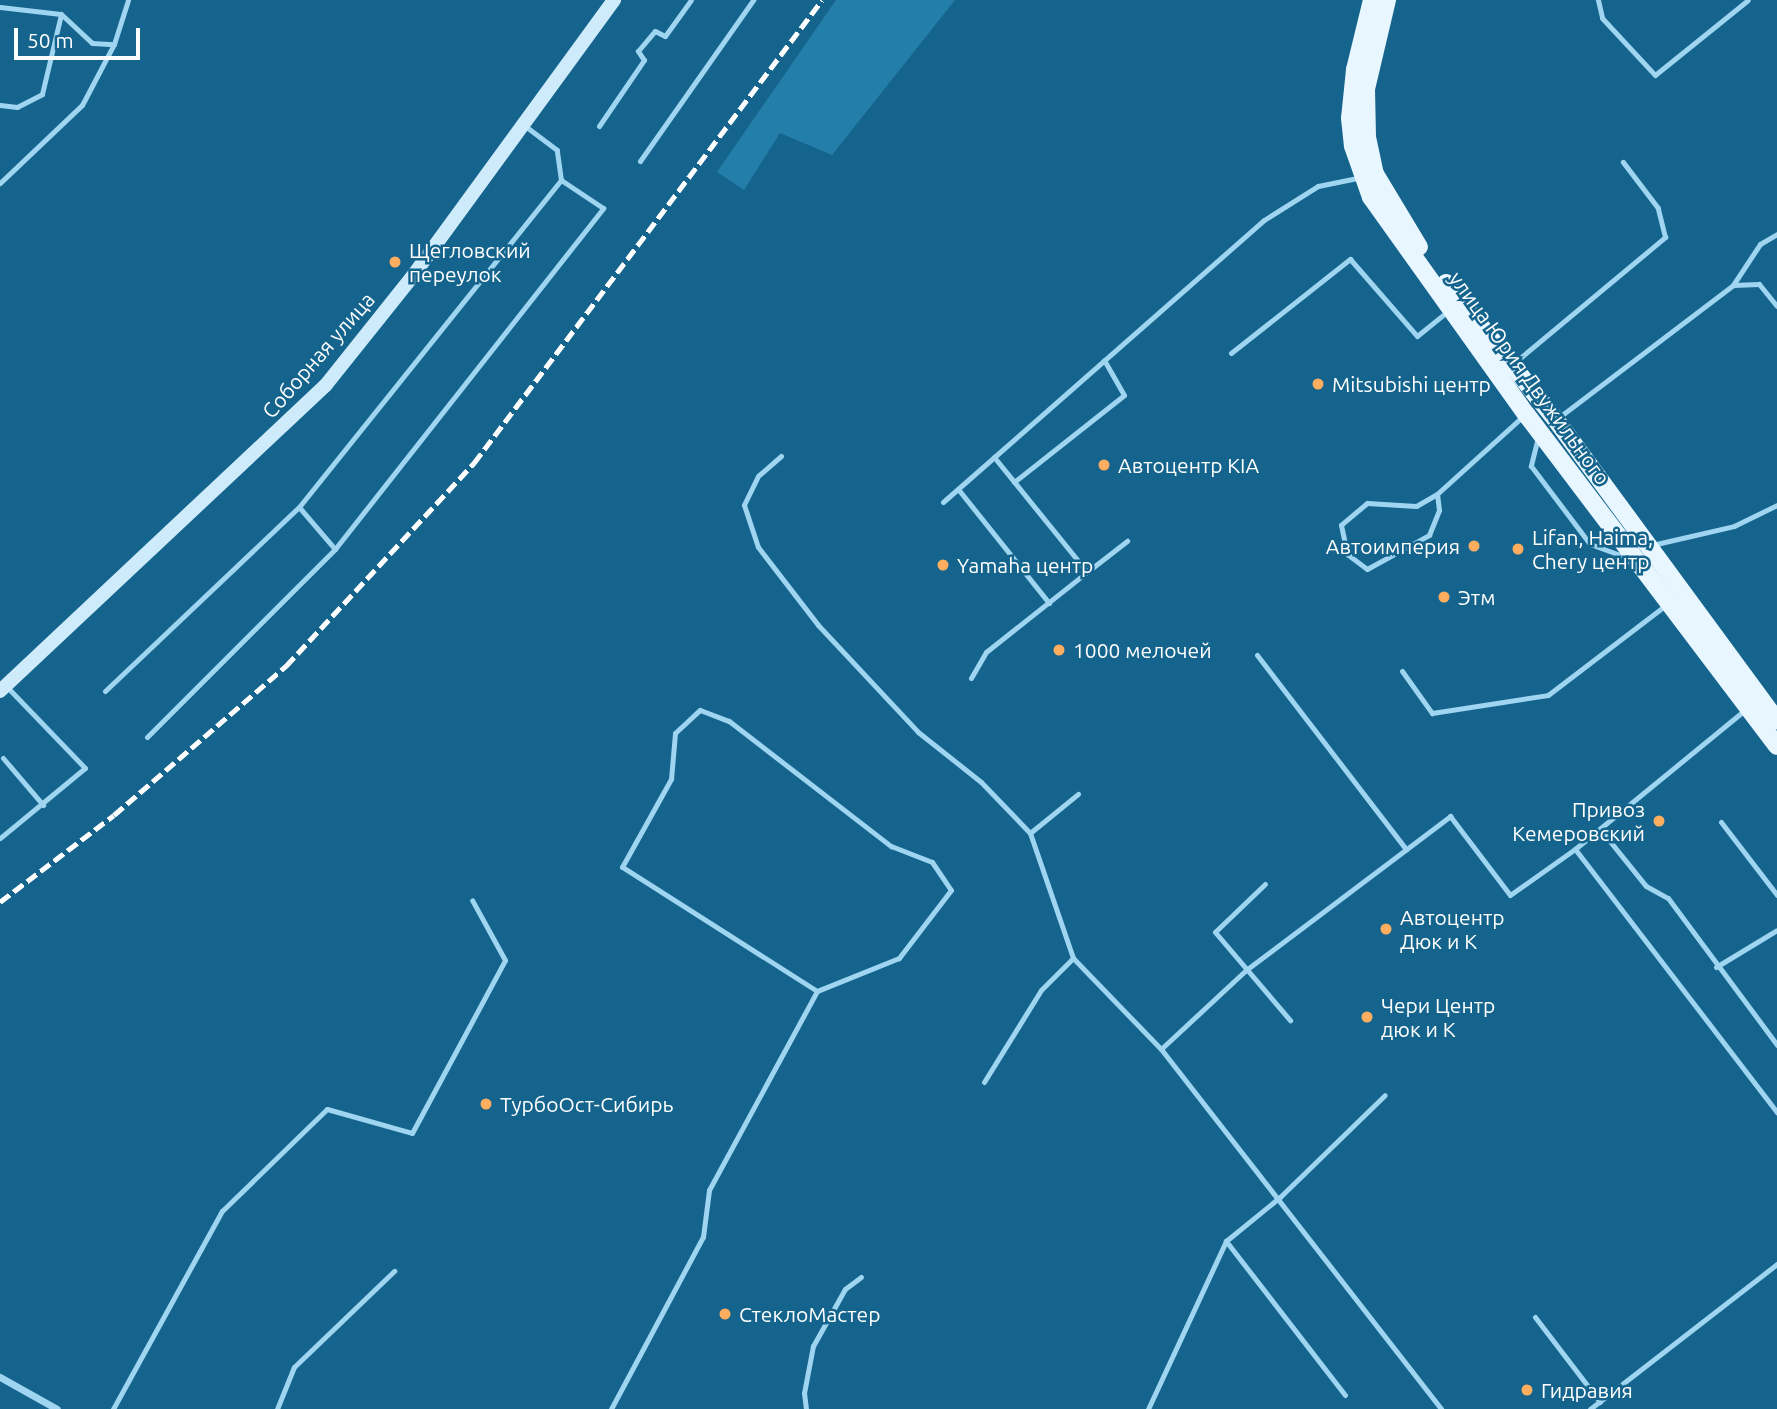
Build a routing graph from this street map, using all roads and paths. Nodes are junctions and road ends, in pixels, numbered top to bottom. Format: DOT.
graph roads {
  1 [pos="128,0"];
  2 [pos="614,0"];
  3 [pos="691,0"];
  4 [pos="753,0"];
  5 [pos="1373,0"];
  6 [pos="1387,0"];
  7 [pos="1598,0"];
  8 [pos="1748,0"];
  9 [pos="0,7"];
  10 [pos="61,14"];
  11 [pos="114,44"];
  12 [pos="0,105"];
  13 [pos="523,124"];
  14 [pos="599,126"];
  15 [pos="640,161"];
  16 [pos="1623,162"];
  17 [pos="1369,176"];
  18 [pos="561,180"];
  19 [pos="0,183"];
  20 [pos="1777,234"];
  21 [pos="1732,285"];
  22 [pos="1777,306"];
  23 [pos="1451,309"];
  24 [pos="1231,353"];
  25 [pos="1104,360"];
  26 [pos="1512,365"];
  27 [pos="1533,408"];
  28 [pos="1556,420"];
  29 [pos="1539,431"];
  30 [pos="781,456"];
  31 [pos="994,457"];
  32 [pos="1014,482"];
  33 [pos="958,489"];
  34 [pos="1437,494"];
  35 [pos="943,502"];
  36 [pos="1777,505"];
  37 [pos="299,507"];
  38 [pos="1126,541"];
  39 [pos="1649,545"];
  40 [pos="335,549"];
  41 [pos="1638,561"];
  42 [pos="1087,572"];
  43 [pos="1049,603"];
  44 [pos="1669,603"];
  45 [pos="1257,655"];
  46 [pos="1402,671"];
  47 [pos="971,678"];
  48 [pos="3,688"];
  49 [pos="105,691"];
  50 [pos="1754,703"];
  51 [pos="1777,721"];
  52 [pos="147,737"];
  53 [pos="1777,746"];
  54 [pos="3,758"];
  55 [pos="1078,794"];
  56 [pos="43,805"];
  57 [pos="1721,822"];
  58 [pos="1600,829"];
  59 [pos="1030,833"];
  60 [pos="0,837"];
  61 [pos="1406,849"];
  62 [pos="1575,849"];
  63 [pos="1265,884"];
  64 [pos="1777,895"];
  65 [pos="472,900"];
  66 [pos="1777,930"];
  67 [pos="1073,958"];
  68 [pos="1716,967"];
  69 [pos="1246,970"];
  70 [pos="817,991"];
  71 [pos="1290,1020"];
  72 [pos="1777,1045"];
  73 [pos="1161,1049"];
  74 [pos="984,1082"];
  75 [pos="1385,1095"];
  76 [pos="1777,1112"];
  77 [pos="1280,1197"];
  78 [pos="1226,1241"];
  79 [pos="1777,1264"];
  80 [pos="394,1271"];
  81 [pos="861,1277"];
  82 [pos="1535,1317"];
  83 [pos="0,1377"];
  84 [pos="1345,1395"];
  85 [pos="1600,1402"];
  86 [pos="57,1409"];
  87 [pos="113,1409"];
  88 [pos="277,1409"];
  89 [pos="611,1409"];
  90 [pos="806,1409"];
  91 [pos="1148,1409"];
  92 [pos="1441,1409"];
  93 [pos="1590,1409"];
  1 -- 11 [label="lane"];
  2 -- 13 [label="street, Соборная улица"];
  3 -- 14 [label="lane"];
  4 -- 15 [label="lane"];
  5 -- 17 [label="main road, улица Юрия Двужильного"];
  6 -- 17 [label="main road, улица Юрия Двужильного"];
  7 -- 8 [label="lane"];
  9 -- 10 [label="lane"];
  10 -- 11 [label="lane"];
  10 -- 12 [label="lane"];
  11 -- 19 [label="lane"];
  13 -- 18 [label="lane"];
  13 -- 48 [label="street, Соборная улица"];
  16 -- 26 [label="lane"];
  17 -- 23 [label="main road, улица Юрия Двужильного"];
  17 -- 25 [label="lane"];
  17 -- 26 [label="main road, улица Юрия Двужильного"];
  18 -- 37 [label="lane"];
  18 -- 40 [label="lane"];
  20 -- 21 [label="lane"];
  21 -- 22 [label="lane"];
  21 -- 28 [label="lane"];
  23 -- 24 [label="lane"];
  23 -- 27 [label="main road, улица Юрия Двужильного"];
  25 -- 31 [label="lane"];
  25 -- 32 [label="lane"];
  26 -- 27 [label="main road, улица Юрия Двужильного"];
  27 -- 28 [label="main road, улица Юрия Двужильного"];
  27 -- 29 [label="main road, улица Юрия Двужильного"];
  27 -- 34 [label="lane"];
  28 -- 39 [label="main road, улица Юрия Двужильного"];
  29 -- 41 [label="main road, улица Юрия Двужильного"];
  29 -- 41 [label="lane"];
  30 -- 59 [label="lane"];
  31 -- 32 [label="lane"];
  31 -- 33 [label="lane"];
  32 -- 42 [label="lane"];
  33 -- 35 [label="lane"];
  33 -- 43 [label="lane"];
  34 -- 34 [label="lane"];
  36 -- 39 [label="lane"];
  37 -- 40 [label="lane"];
  37 -- 49 [label="lane"];
  38 -- 42 [label="lane"];
  39 -- 50 [label="main road, улица Юрия Двужильного"];
  40 -- 52 [label="lane"];
  41 -- 44 [label="main road, улица Юрия Двужильного"];
  42 -- 43 [label="lane"];
  43 -- 47 [label="lane"];
  44 -- 46 [label="lane"];
  44 -- 50 [label="main road, улица Юрия Двужильного"];
  45 -- 61 [label="lane"];
  48 -- 56 [label="lane"];
  50 -- 51 [label="main road, улица Юрия Двужильного"];
  50 -- 53 [label="main road, улица Юрия Двужильного"];
  50 -- 58 [label="lane"];
  54 -- 56 [label="lane"];
  55 -- 59 [label="lane"];
  56 -- 60 [label="lane"];
  57 -- 64 [label="lane"];
  58 -- 62 [label="lane"];
  58 -- 68 [label="lane"];
  59 -- 67 [label="lane"];
  61 -- 62 [label="lane"];
  61 -- 69 [label="lane"];
  62 -- 76 [label="lane"];
  63 -- 69 [label="lane"];
  65 -- 87 [label="lane"];
  66 -- 68 [label="lane"];
  67 -- 73 [label="lane"];
  67 -- 74 [label="lane"];
  68 -- 72 [label="lane"];
  69 -- 71 [label="lane"];
  69 -- 73 [label="lane"];
  70 -- 70 [label="lane"];
  70 -- 89 [label="lane"];
  73 -- 77 [label="lane"];
  75 -- 77 [label="lane"];
  77 -- 78 [label="lane"];
  77 -- 92 [label="lane"];
  78 -- 84 [label="lane"];
  78 -- 91 [label="lane"];
  79 -- 85 [label="lane"];
  80 -- 88 [label="lane"];
  81 -- 90 [label="lane"];
  82 -- 85 [label="lane"];
  83 -- 86 [label="street"];
  85 -- 93 [label="lane"];
}
